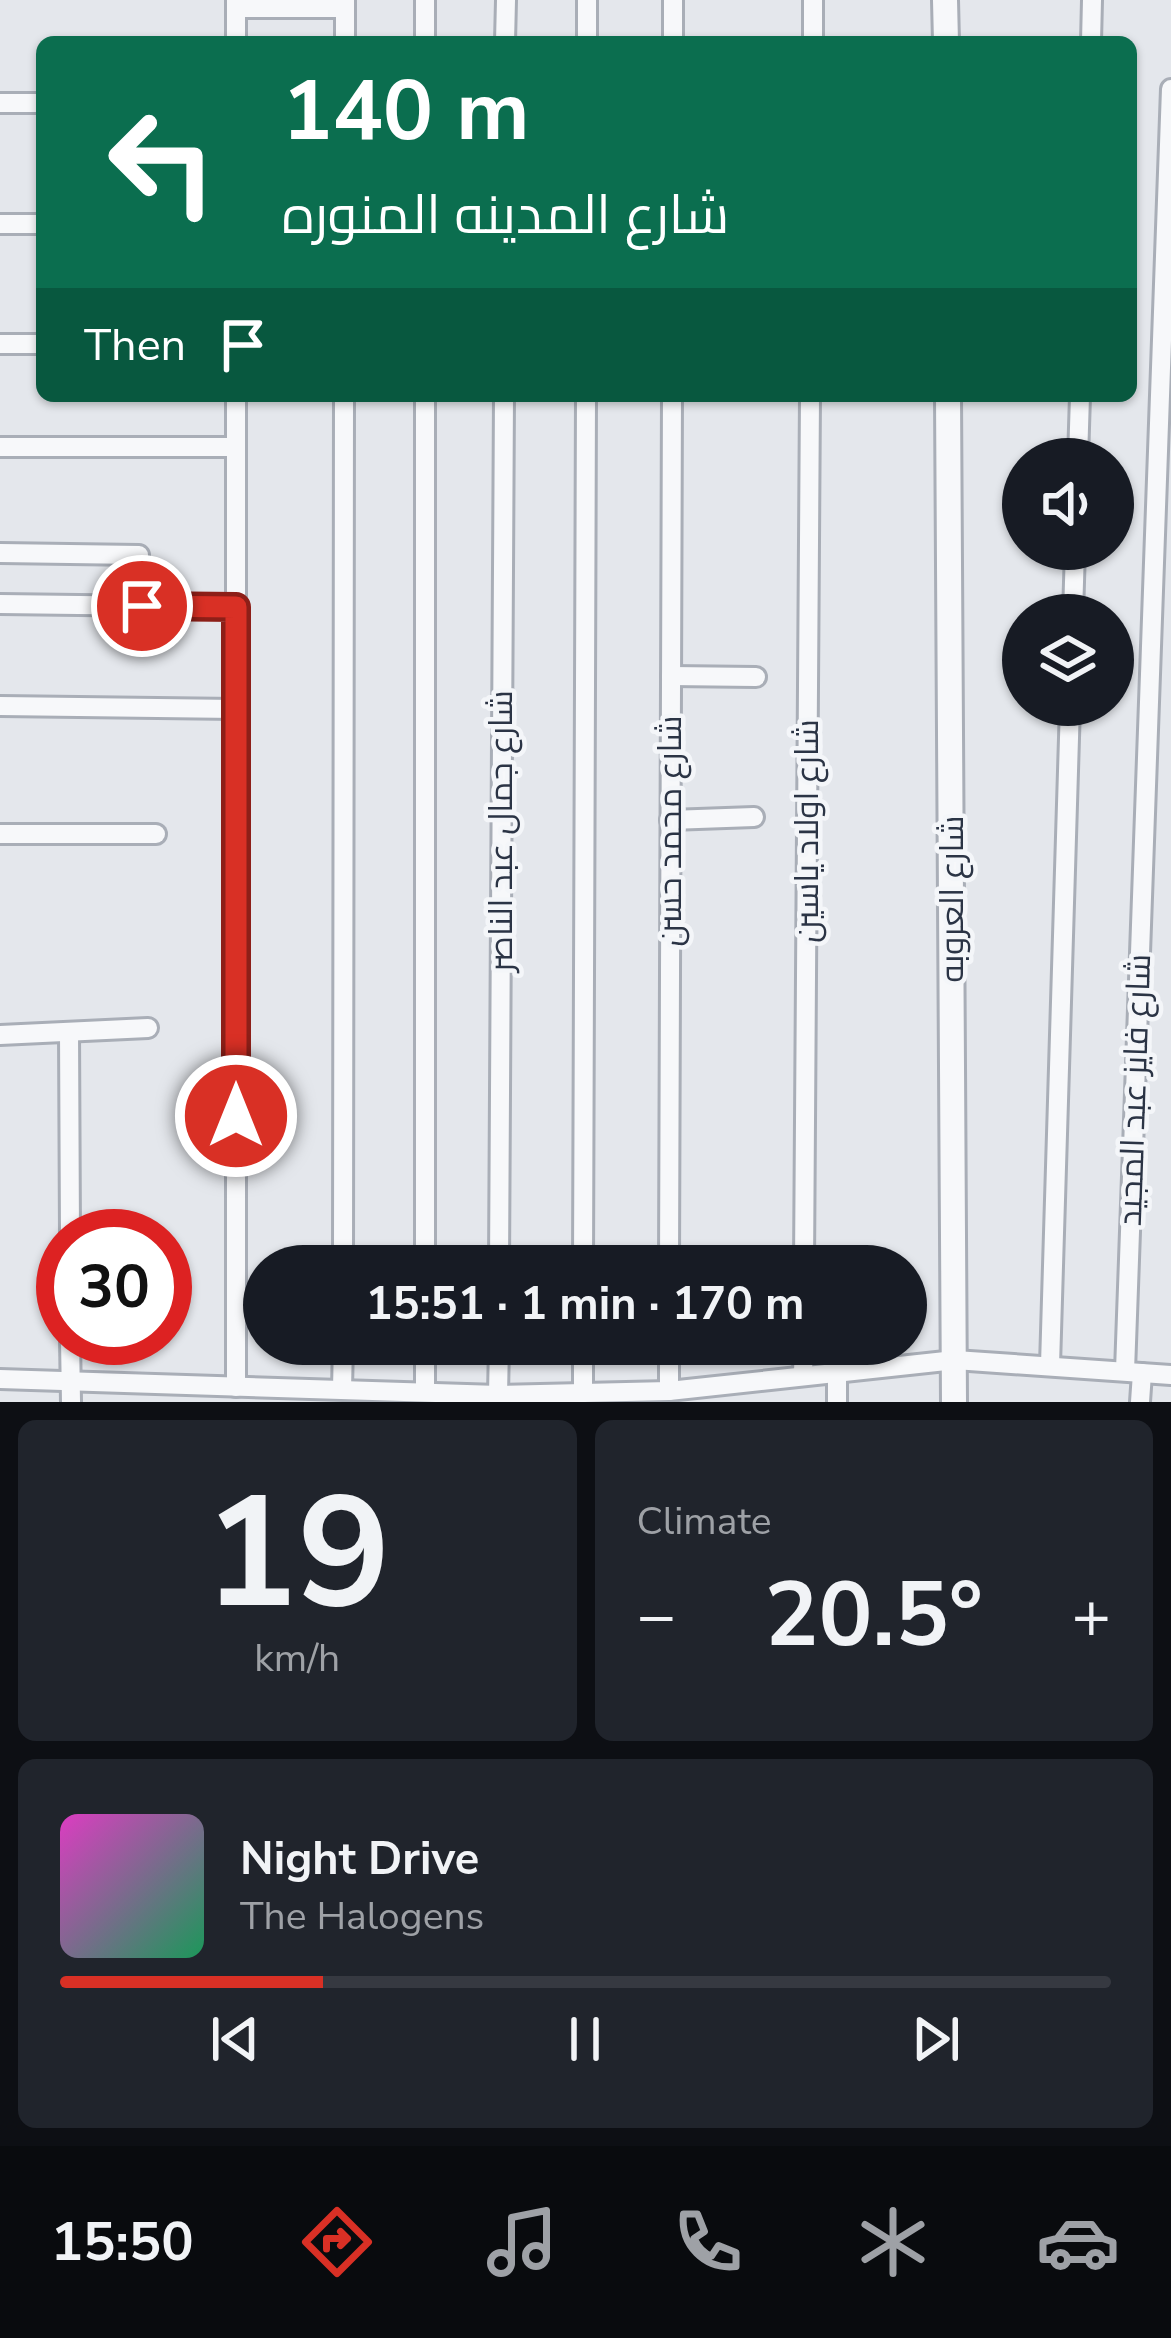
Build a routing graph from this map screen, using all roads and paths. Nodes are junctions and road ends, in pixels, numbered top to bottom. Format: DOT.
graph roads {
  1 [pos="425,0"];
  2 [pos="506,0"];
  3 [pos="587,0"];
  4 [pos="673,0"];
  5 [pos="813,0"];
  6 [pos="945,0"];
  7 [pos="1092,0"];
  8 [pos="236,4"];
  9 [pos="345,4"];
  10 [pos="236,36"];
  11 [pos="345,36"];
  12 [pos="425,36"];
  13 [pos="506,36"];
  14 [pos="587,36"];
  15 [pos="673,36"];
  16 [pos="813,36"];
  17 [pos="946,36"];
  18 [pos="1091,36"];
  19 [pos="1171,89"];
  20 [pos="0,103"];
  21 [pos="36,103"];
  22 [pos="0,224"];
  23 [pos="36,224"];
  24 [pos="0,344"];
  25 [pos="36,344"];
  26 [pos="236,402"];
  27 [pos="344,402"];
  28 [pos="425,402"];
  29 [pos="504,402"];
  30 [pos="586,402"];
  31 [pos="672,402"];
  32 [pos="810,402"];
  33 [pos="948,402"];
  34 [pos="1080,402"];
  35 [pos="1079,438"];
  36 [pos="0,447"];
  37 [pos="236,447"];
  38 [pos="0,553"];
  39 [pos="139,555"];
  40 [pos="0,604"];
  41 [pos="236,607"];
  42 [pos="671,676"];
  43 [pos="756,677"];
  44 [pos="0,706"];
  45 [pos="236,710"];
  46 [pos="1069,726"];
  47 [pos="754,818"];
  48 [pos="670,820"];
  49 [pos="0,834"];
  50 [pos="156,834"];
  51 [pos="148,1028"];
  52 [pos="69,1032"];
  53 [pos="0,1036"];
  54 [pos="70,1209"];
  55 [pos="343,1245"];
  56 [pos="425,1245"];
  57 [pos="499,1245"];
  58 [pos="584,1245"];
  59 [pos="669,1245"];
  60 [pos="804,1245"];
  61 [pos="955,1360"];
  62 [pos="425,1365"];
  63 [pos="499,1365"];
  64 [pos="583,1365"];
  65 [pos="669,1365"];
  66 [pos="803,1365"];
  67 [pos="1050,1366"];
  68 [pos="837,1369"];
  69 [pos="803,1372"];
  70 [pos="1133,1372"];
  71 [pos="1171,1375"];
  72 [pos="0,1378"];
  73 [pos="425,1391"];
  74 [pos="669,1391"];
  75 [pos="71,1392"];
  76 [pos="246,1392"];
  77 [pos="583,1393"];
  78 [pos="349,1394"];
  79 [pos="499,1395"];
  80 [pos="450,1397"];
  81 [pos="837,1402"];
  82 [pos="954,1402"];
  83 [pos="1140,1402"];
  1 -- 12 [label="street"];
  2 -- 13 [label="street"];
  3 -- 14 [label="street"];
  4 -- 15 [label="street"];
  5 -- 16 [label="street"];
  6 -- 17 [label="street"];
  7 -- 18 [label="street"];
  8 -- 9 [label="street"];
  8 -- 10 [label="street"];
  9 -- 11 [label="street"];
  19 -- 70 [label="street, شارع فايز عبد المجيد"];
  20 -- 21 [label="street"];
  22 -- 23 [label="street"];
  24 -- 25 [label="street"];
  26 -- 37 [label="street"];
  27 -- 55 [label="street"];
  28 -- 56 [label="street"];
  29 -- 57 [label="street, شارع جمال عبد الناصر"];
  30 -- 58 [label="street"];
  31 -- 42 [label="street, شارع محمد حسن"];
  32 -- 60 [label="street, شارع اولاد ياسين"];
  33 -- 61 [label="street, شارع العروبه"];
  34 -- 35 [label="street"];
  36 -- 37 [label="street"];
  37 -- 41 [label="street"];
  38 -- 39 [label="street"];
  40 -- 41 [label="street"];
  41 -- 45 [label="street"];
  42 -- 43 [label="street"];
  42 -- 48 [label="street, شارع محمد حسن"];
  44 -- 45 [label="street"];
  45 -- 76 [label="street"];
  46 -- 67 [label="street"];
  47 -- 48 [label="street"];
  48 -- 59 [label="street, شارع محمد حسن"];
  49 -- 50 [label="street"];
  51 -- 52 [label="street"];
  52 -- 53 [label="street"];
  52 -- 54 [label="street"];
  61 -- 67 [label="street"];
  61 -- 68 [label="street"];
  61 -- 82 [label="street, شارع العروبه"];
  62 -- 73 [label="street"];
  63 -- 79 [label="street"];
  64 -- 77 [label="street"];
  65 -- 74 [label="street"];
  66 -- 69 [label="street"];
  67 -- 70 [label="street"];
  68 -- 69 [label="street"];
  68 -- 81 [label="street"];
  69 -- 74 [label="street"];
  70 -- 71 [label="street"];
  70 -- 83 [label="street, شارع فايز عبد المجيد"];
  72 -- 75 [label="street"];
  73 -- 78 [label="street"];
  73 -- 80 [label="street"];
  74 -- 77 [label="street"];
  75 -- 76 [label="street"];
  76 -- 78 [label="street"];
  77 -- 79 [label="street"];
  79 -- 80 [label="street"];
}
